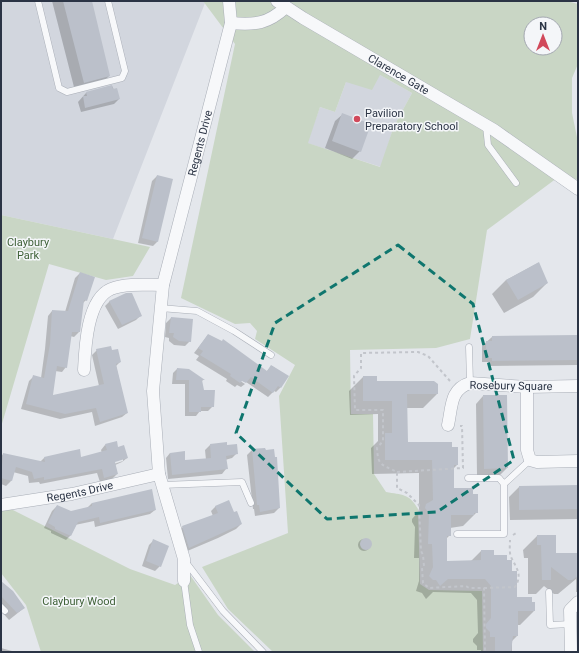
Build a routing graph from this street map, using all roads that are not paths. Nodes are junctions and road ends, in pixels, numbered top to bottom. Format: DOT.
graph roads {
  1 [pos="38,1"];
  2 [pos="108,1"];
  3 [pos="229,1"];
  4 [pos="282,4"];
  5 [pos="231,23"];
  6 [pos="486,126"];
  7 [pos="516,183"];
  8 [pos="578,189"];
  9 [pos="163,285"];
  10 [pos="160,308"];
  11 [pos="469,347"];
  12 [pos="271,355"];
  13 [pos="84,370"];
  14 [pos="470,383"];
  15 [pos="578,386"];
  16 [pos="527,387"];
  17 [pos="448,425"];
  18 [pos="530,460"];
  19 [pos="578,461"];
  20 [pos="468,478"];
  21 [pos="160,480"];
  22 [pos="504,484"];
  23 [pos="251,503"];
  24 [pos="1,505"];
  25 [pos="457,534"];
  26 [pos="184,560"];
  27 [pos="184,581"];
  28 [pos="549,592"];
  29 [pos="578,602"];
  30 [pos="571,624"];
  31 [pos="199,652"];
  32 [pos="263,652"];
  33 [pos="571,652"];
  1 -- 2 [label="lane"];
  3 -- 5 [label="street, Regents Drive"];
  4 -- 5 [label="street"];
  4 -- 6 [label="street, Clarence Gate"];
  5 -- 9 [label="street, Regents Drive"];
  6 -- 7 [label="lane"];
  6 -- 8 [label="street, Clarence Gate"];
  9 -- 10 [label="street, Regents Drive"];
  9 -- 13 [label="street"];
  10 -- 12 [label="lane"];
  10 -- 21 [label="street, Regents Drive"];
  11 -- 14 [label="lane"];
  14 -- 16 [label="street, Rosebury Square"];
  14 -- 17 [label="street, Rosebury Square"];
  15 -- 16 [label="street, Rosebury Square"];
  16 -- 18 [label="street"];
  18 -- 19 [label="street"];
  18 -- 22 [label="lane"];
  20 -- 22 [label="lane"];
  21 -- 23 [label="lane"];
  21 -- 24 [label="street, Regents Drive"];
  21 -- 26 [label="street, Regents Drive"];
  22 -- 25 [label="lane"];
  26 -- 27 [label="street, Regents Drive"];
  26 -- 32 [label="lane"];
  27 -- 31 [label="lane"];
  28 -- 30 [label="lane"];
  29 -- 30 [label="street"];
  30 -- 33 [label="street"];
}
